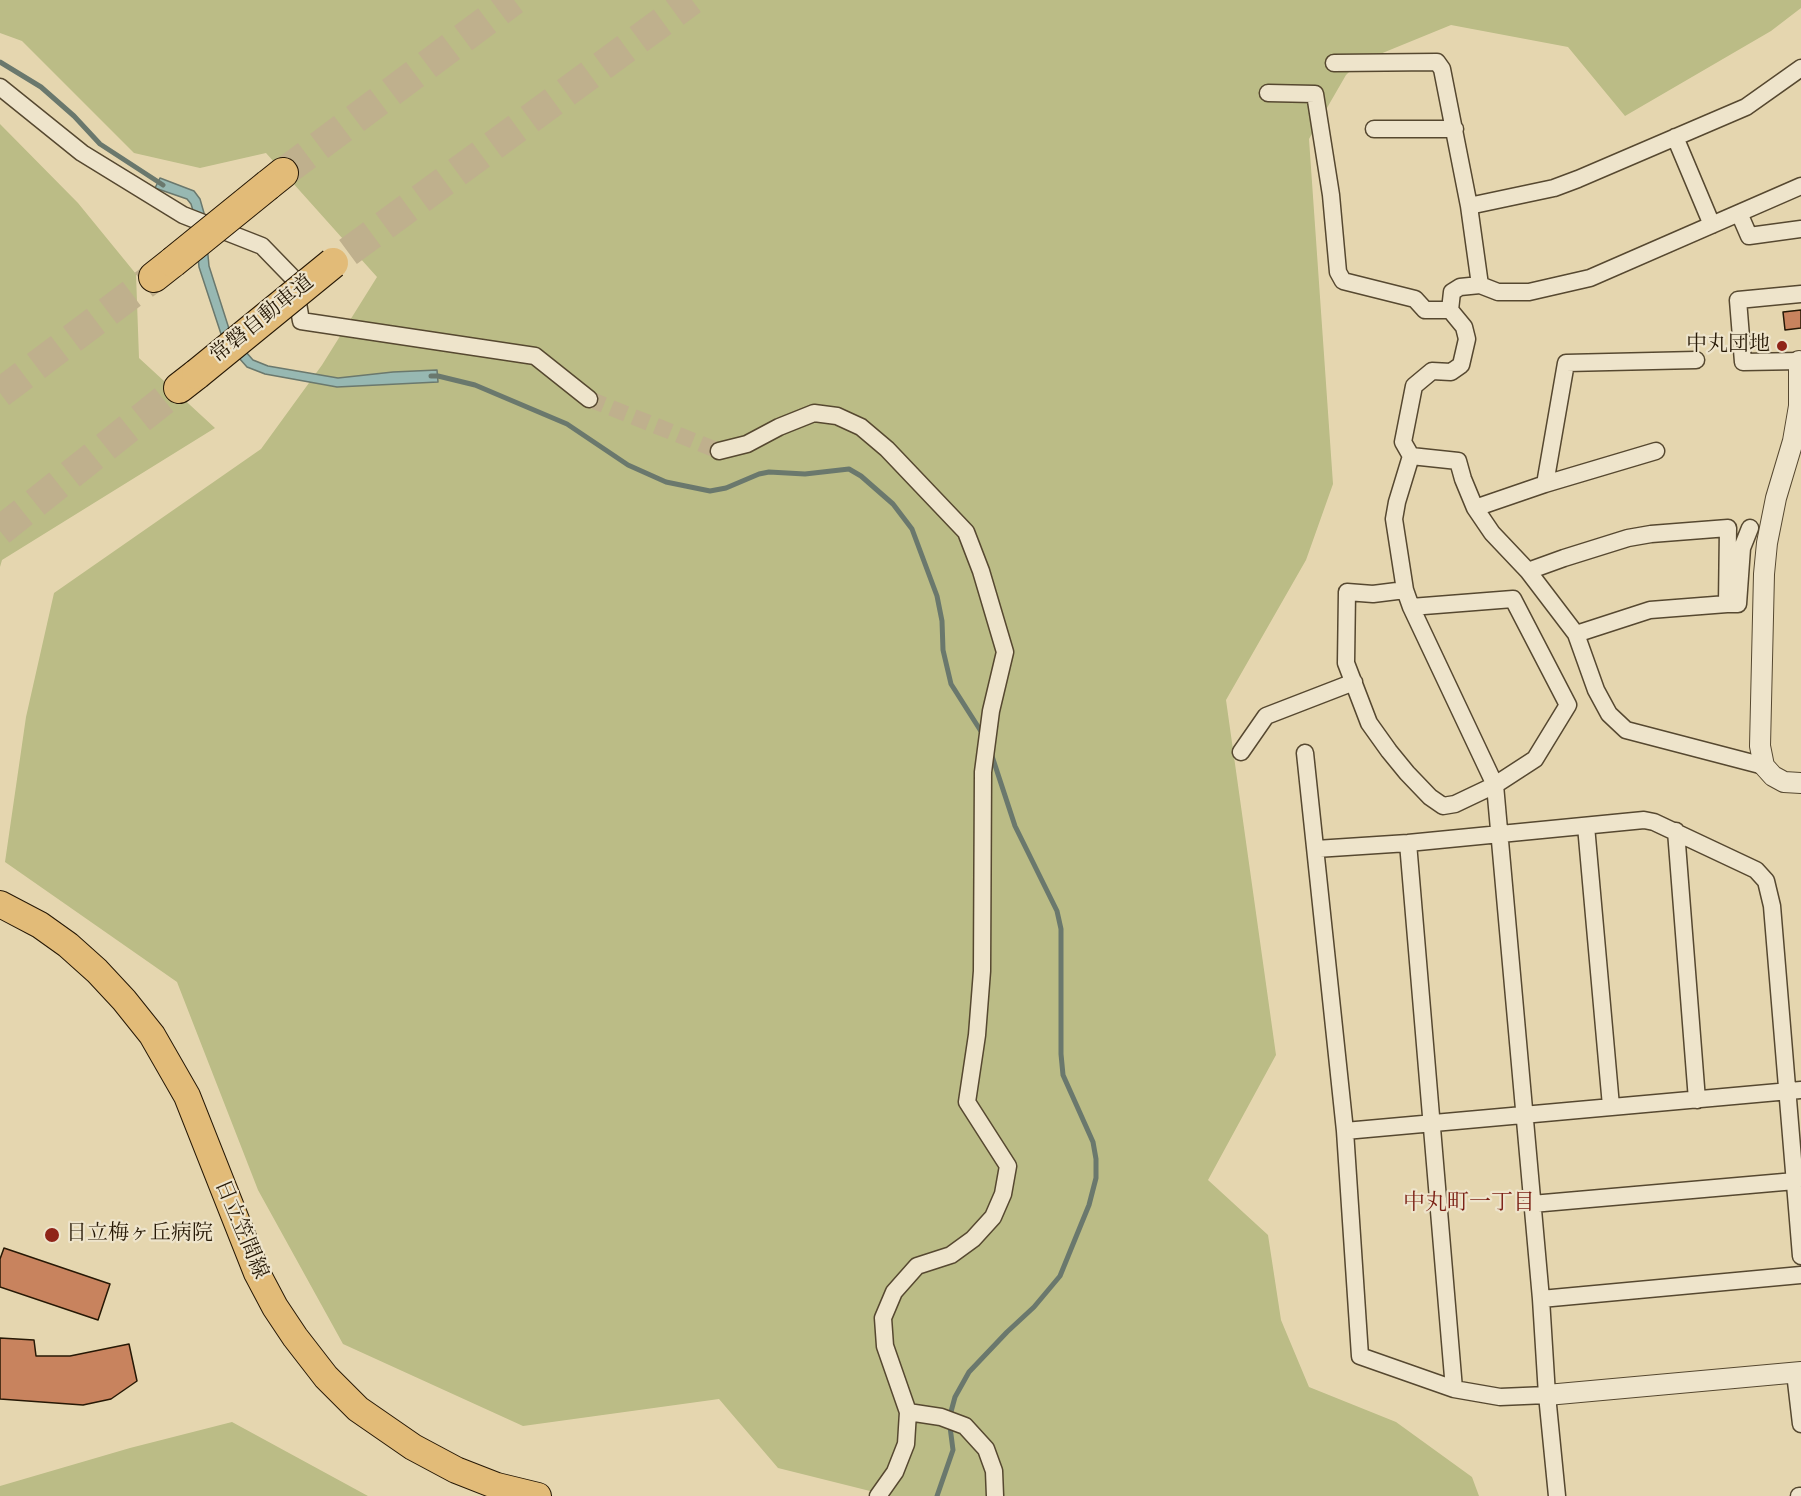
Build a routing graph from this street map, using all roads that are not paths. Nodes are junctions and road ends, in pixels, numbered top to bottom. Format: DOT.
graph roads {
  1 [pos="1334,63"];
  2 [pos="1801,68"];
  3 [pos="0,87"];
  4 [pos="1268,93"];
  5 [pos="1374,129"];
  6 [pos="1455,129"];
  7 [pos="1675,137"];
  8 [pos="276,179"];
  9 [pos="1801,186"];
  10 [pos="1469,206"];
  11 [pos="1739,213"];
  12 [pos="1712,225"];
  13 [pos="1801,229"];
  14 [pos="340,257"];
  15 [pos="163,270"];
  16 [pos="1480,285"];
  17 [pos="1801,294"];
  18 [pos="1450,310"];
  19 [pos="1696,360"];
  20 [pos="1800,361"];
  21 [pos="188,381"];
  22 [pos="589,399"];
  23 [pos="719,451"];
  24 [pos="1656,451"];
  25 [pos="1411,456"];
  26 [pos="1545,484"];
  27 [pos="1475,508"];
  28 [pos="1750,528"];
  29 [pos="1528,571"];
  30 [pos="1405,590"];
  31 [pos="1727,604"];
  32 [pos="1411,607"];
  33 [pos="1576,634"];
  34 [pos="1354,682"];
  35 [pos="1241,752"];
  36 [pos="1305,753"];
  37 [pos="1764,765"];
  38 [pos="1801,783"];
  39 [pos="1495,785"];
  40 [pos="1586,826"];
  41 [pos="1676,831"];
  42 [pos="1500,834"];
  43 [pos="1408,843"];
  44 [pos="1316,849"];
  45 [pos="0,904"];
  46 [pos="1794,1091"];
  47 [pos="1697,1100"];
  48 [pos="1611,1107"];
  49 [pos="1524,1114"];
  50 [pos="1432,1122"];
  51 [pos="1345,1131"];
  52 [pos="1795,1181"];
  53 [pos="1532,1204"];
  54 [pos="1801,1256"];
  55 [pos="1801,1275"];
  56 [pos="1541,1299"];
  57 [pos="1798,1372"];
  58 [pos="1454,1389"];
  59 [pos="1547,1395"];
  60 [pos="908,1412"];
  61 [pos="1801,1424"];
  62 [pos="538,1496"];
  63 [pos="878,1496"];
  64 [pos="995,1496"];
  65 [pos="1557,1496"];
  1 -- 6 [label="street"];
  2 -- 7 [label="street"];
  3 -- 22 [label="street"];
  4 -- 18 [label="street"];
  5 -- 6 [label="street"];
  6 -- 10 [label="street"];
  7 -- 10 [label="street"];
  7 -- 12 [label="street"];
  8 -- 15 [label="highway, bridge"];
  9 -- 11 [label="street"];
  10 -- 16 [label="street"];
  11 -- 12 [label="street"];
  11 -- 13 [label="street"];
  12 -- 16 [label="street"];
  14 -- 21 [label="highway, 常磐自動車道, bridge"];
  16 -- 18 [label="street"];
  17 -- 20 [label="street"];
  18 -- 25 [label="street"];
  19 -- 26 [label="street"];
  20 -- 37 [label="street"];
  23 -- 60 [label="street"];
  24 -- 26 [label="street"];
  25 -- 27 [label="street"];
  25 -- 30 [label="street"];
  26 -- 27 [label="street"];
  27 -- 29 [label="street"];
  28 -- 31 [label="street"];
  29 -- 31 [label="street"];
  29 -- 33 [label="street"];
  30 -- 32 [label="street"];
  30 -- 34 [label="street"];
  31 -- 33 [label="street"];
  32 -- 39 [label="street"];
  32 -- 39 [label="street"];
  33 -- 37 [label="street"];
  34 -- 35 [label="street"];
  34 -- 39 [label="street"];
  36 -- 44 [label="street"];
  37 -- 38 [label="street"];
  39 -- 42 [label="street"];
  40 -- 41 [label="street"];
  40 -- 42 [label="street"];
  40 -- 48 [label="street"];
  41 -- 46 [label="street"];
  41 -- 47 [label="street"];
  42 -- 43 [label="street"];
  42 -- 49 [label="street"];
  43 -- 44 [label="street"];
  43 -- 50 [label="street"];
  44 -- 51 [label="street"];
  45 -- 62 [label="main road, 日立笠間線"];
  46 -- 47 [label="street"];
  46 -- 52 [label="street"];
  47 -- 48 [label="street"];
  48 -- 49 [label="street"];
  49 -- 50 [label="street"];
  49 -- 53 [label="street"];
  50 -- 51 [label="street"];
  50 -- 58 [label="street"];
  51 -- 58 [label="street"];
  52 -- 53 [label="street"];
  52 -- 54 [label="street"];
  53 -- 56 [label="street"];
  55 -- 56 [label="street"];
  56 -- 59 [label="street"];
  57 -- 59 [label="street"];
  57 -- 61 [label="street"];
  58 -- 59 [label="street"];
  59 -- 65 [label="street"];
  60 -- 63 [label="street"];
  60 -- 64 [label="street"];
}
